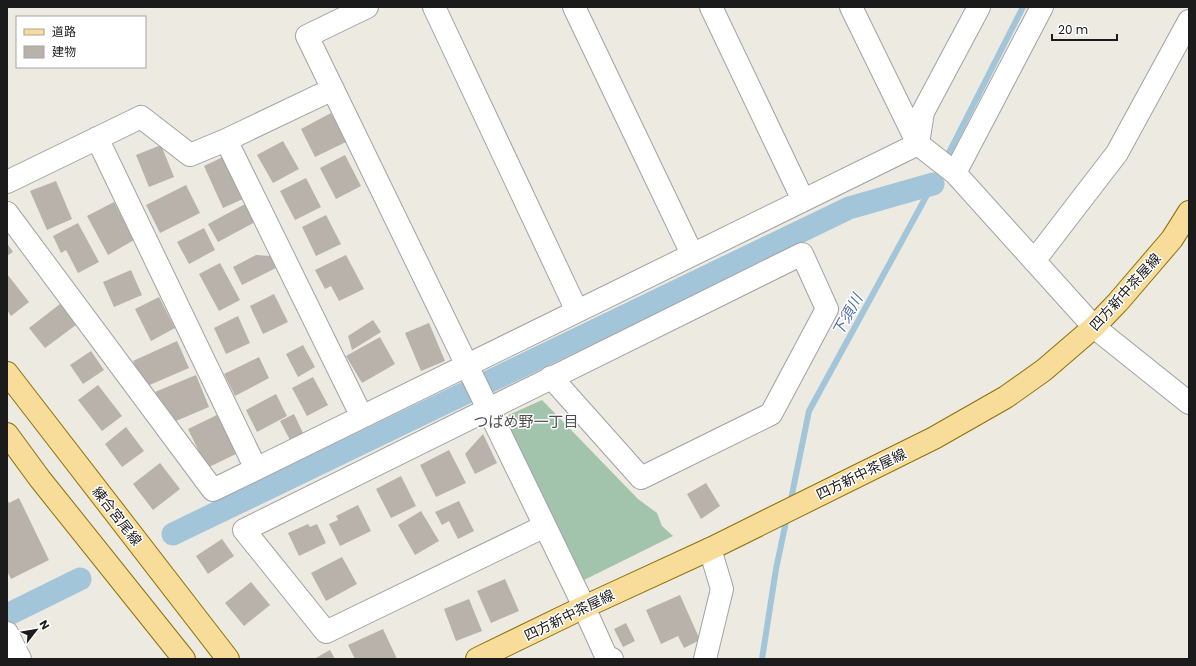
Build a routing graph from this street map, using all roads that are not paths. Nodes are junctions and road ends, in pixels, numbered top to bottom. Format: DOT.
graph roads {
  1 [pos="367,7"];
  2 [pos="434,7"];
  3 [pos="574,7"];
  4 [pos="711,7"];
  5 [pos="851,7"];
  6 [pos="979,7"];
  7 [pos="1042,7"];
  8 [pos="1189,20"];
  9 [pos="333,89"];
  10 [pos="96,138"];
  11 [pos="226,140"];
  12 [pos="918,144"];
  13 [pos="955,173"];
  14 [pos="7,182"];
  15 [pos="803,200"];
  16 [pos="1189,212"];
  17 [pos="7,213"];
  18 [pos="692,254"];
  19 [pos="1034,262"];
  20 [pos="577,311"];
  21 [pos="1094,327"];
  22 [pos="467,365"];
  23 [pos="7,373"];
  24 [pos="552,377"];
  25 [pos="1189,403"];
  26 [pos="488,409"];
  27 [pos="362,417"];
  28 [pos="7,434"];
  29 [pos="256,469"];
  30 [pos="545,526"];
  31 [pos="710,548"];
  32 [pos="584,607"];
  33 [pos="7,635"];
  34 [pos="20,659"];
  35 [pos="184,659"];
  36 [pos="228,659"];
  37 [pos="477,659"];
  38 [pos="612,659"];
  39 [pos="705,659"];
  1 -- 9 [label="street"];
  2 -- 20 [label="street"];
  3 -- 18 [label="street"];
  4 -- 15 [label="street"];
  5 -- 12 [label="street"];
  6 -- 12 [label="street"];
  7 -- 13 [label="street"];
  8 -- 19 [label="street"];
  9 -- 11 [label="street"];
  9 -- 22 [label="street"];
  10 -- 11 [label="street"];
  10 -- 14 [label="street"];
  10 -- 29 [label="street"];
  11 -- 27 [label="street"];
  12 -- 13 [label="street"];
  12 -- 15 [label="street"];
  13 -- 19 [label="street"];
  15 -- 18 [label="street"];
  16 -- 21 [label="main road, 四方新中茶屋線"];
  17 -- 29 [label="street"];
  18 -- 20 [label="street"];
  19 -- 21 [label="street"];
  20 -- 22 [label="street"];
  21 -- 25 [label="street"];
  21 -- 31 [label="main road, 四方新中茶屋線"];
  22 -- 26 [label="street"];
  22 -- 27 [label="street"];
  23 -- 36 [label="main road, 練合宮尾線"];
  24 -- 24 [label="street"];
  24 -- 26 [label="street"];
  26 -- 30 [label="street"];
  26 -- 30 [label="street"];
  27 -- 29 [label="street"];
  28 -- 35 [label="main road"];
  30 -- 32 [label="street"];
  31 -- 32 [label="main road, 四方新中茶屋線"];
  31 -- 39 [label="street"];
  32 -- 37 [label="main road, 四方新中茶屋線"];
  32 -- 38 [label="street"];
  33 -- 34 [label="street"];
}
